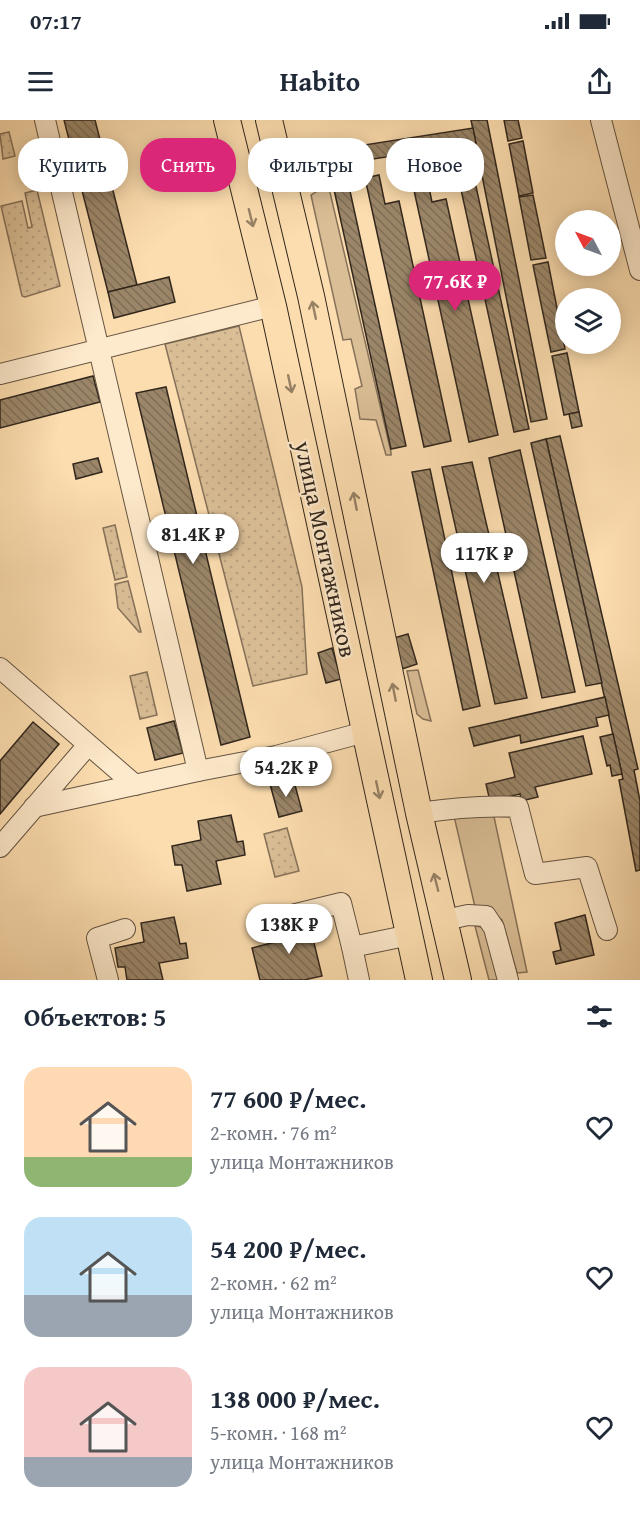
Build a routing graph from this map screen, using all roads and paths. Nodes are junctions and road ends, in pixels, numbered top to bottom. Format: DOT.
graph roads {
  1 [pos="45,120"];
  2 [pos="227,120"];
  3 [pos="269,120"];
  4 [pos="601,120"];
  5 [pos="639,265"];
  6 [pos="273,306"];
  7 [pos="98,350"];
  8 [pos="0,374"];
  9 [pos="0,668"];
  10 [pos="365,732"];
  11 [pos="88,745"];
  12 [pos="198,771"];
  13 [pos="135,785"];
  14 [pos="34,807"];
  15 [pos="419,813"];
  16 [pos="0,847"];
  17 [pos="445,920"];
  18 [pos="263,922"];
  19 [pos="125,929"];
  20 [pos="607,930"];
  21 [pos="410,935"];
  22 [pos="352,947"];
  23 [pos="108,980"];
  24 [pos="359,980"];
  25 [pos="419,980"];
  26 [pos="458,980"];
  27 [pos="508,980"];
  1 -- 7 [label="street"];
  2 -- 6 [label="main road, улица Монтажников, one-way"];
  15 -- 3 [label="main road, улица Монтажников, one-way"];
  4 -- 5 [label="street"];
  6 -- 7 [label="street"];
  6 -- 10 [label="main road, улица Монтажников, one-way"];
  7 -- 8 [label="street"];
  7 -- 12 [label="street"];
  9 -- 11 [label="street"];
  10 -- 12 [label="street"];
  10 -- 21 [label="main road, улица Монтажников, one-way"];
  11 -- 13 [label="street"];
  11 -- 14 [label="street"];
  12 -- 13 [label="street"];
  13 -- 14 [label="street"];
  14 -- 16 [label="street"];
  17 -- 15 [label="main road, улица Монтажников, one-way"];
  15 -- 20 [label="street"];
  17 -- 26 [label="main road, улица Монтажников"];
  17 -- 27 [label="street"];
  18 -- 22 [label="street"];
  19 -- 23 [label="street"];
  21 -- 22 [label="street"];
  21 -- 25 [label="main road, улица Монтажников"];
  22 -- 24 [label="street"];
}
